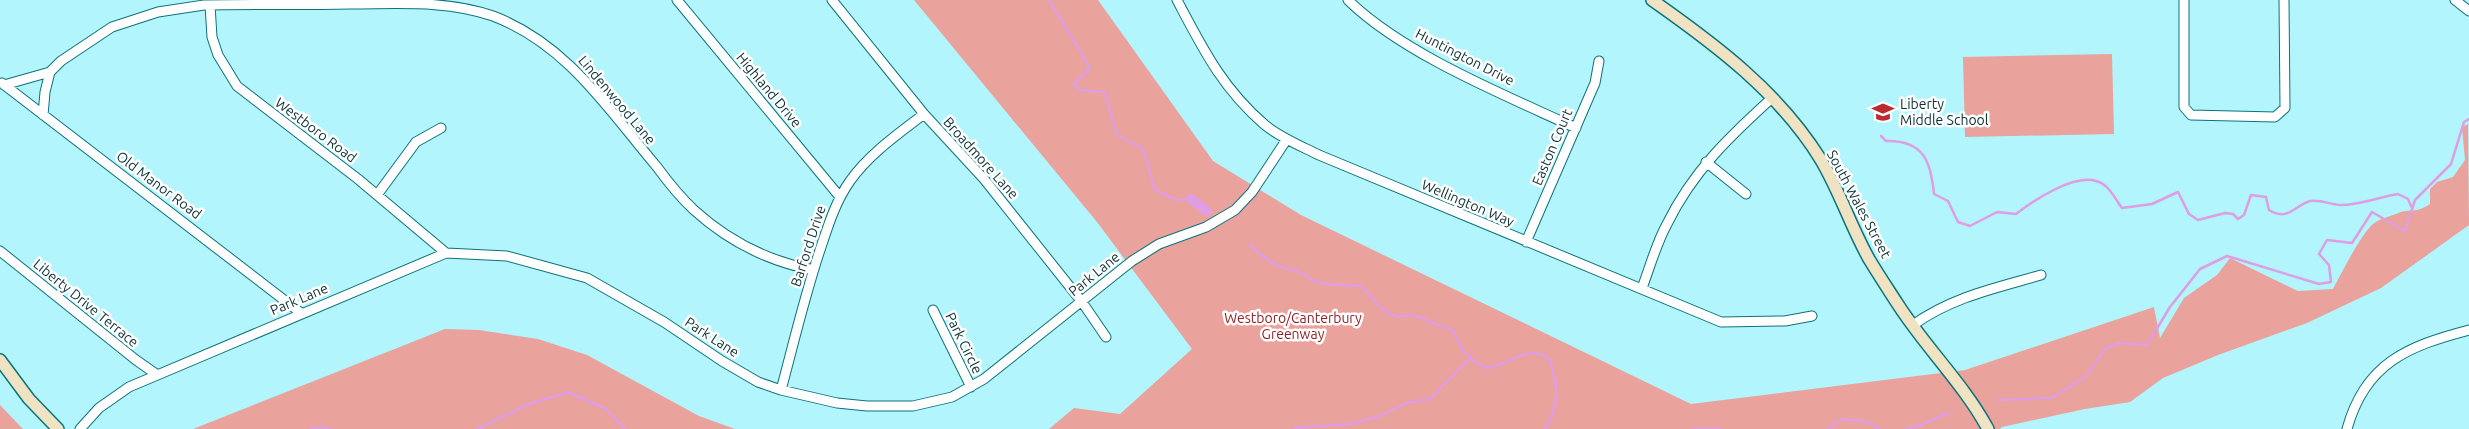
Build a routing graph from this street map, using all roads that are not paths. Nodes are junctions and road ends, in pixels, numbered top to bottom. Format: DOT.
graph roads {
  1 [pos="677,0"];
  2 [pos="832,0"];
  3 [pos="1177,0"];
  4 [pos="1348,0"];
  5 [pos="1652,0"];
  6 [pos="2184,0"];
  7 [pos="2284,0"];
  8 [pos="2455,0"];
  9 [pos="210,5"];
  10 [pos="469,5"];
  11 [pos="2469,11"];
  12 [pos="1599,61"];
  13 [pos="50,72"];
  14 [pos="2,83"];
  15 [pos="1772,98"];
  16 [pos="924,114"];
  17 [pos="43,115"];
  18 [pos="441,128"];
  19 [pos="1576,128"];
  20 [pos="1286,139"];
  21 [pos="1706,162"];
  22 [pos="1746,194"];
  23 [pos="377,195"];
  24 [pos="840,197"];
  25 [pos="1526,242"];
  26 [pos="0,251"];
  27 [pos="446,253"];
  28 [pos="813,270"];
  29 [pos="2041,275"];
  30 [pos="1642,288"];
  31 [pos="1082,302"];
  32 [pos="933,310"];
  33 [pos="301,313"];
  34 [pos="1812,316"];
  35 [pos="1913,325"];
  36 [pos="2469,330"];
  37 [pos="1106,337"];
  38 [pos="0,360"];
  39 [pos="156,374"];
  40 [pos="971,388"];
  41 [pos="781,390"];
  42 [pos="58,429"];
  43 [pos="80,429"];
  44 [pos="1988,429"];
  45 [pos="2347,429"];
  1 -- 24 [label="street, Highland Drive"];
  2 -- 16 [label="street, Broadmore Lane"];
  3 -- 20 [label="street, Wellington Way"];
  4 -- 19 [label="street, Huntington Drive"];
  5 -- 15 [label="street, South Wales Street"];
  6 -- 7 [label="street"];
  8 -- 11 [label="street"];
  9 -- 10 [label="street, Lindenwood Lane"];
  9 -- 13 [label="street, Lindenwood Lane"];
  9 -- 23 [label="street, Westboro Road"];
  10 -- 28 [label="street, Lindenwood Lane"];
  12 -- 19 [label="street, Easton Court"];
  13 -- 14 [label="street, Lindenwood Lane"];
  13 -- 17 [label="street"];
  14 -- 17 [label="street, Old Manor Road"];
  15 -- 21 [label="street"];
  15 -- 35 [label="street, South Wales Street"];
  16 -- 24 [label="street, Barford Drive"];
  16 -- 31 [label="street, Broadmore Lane"];
  17 -- 33 [label="street, Old Manor Road"];
  18 -- 23 [label="street"];
  19 -- 25 [label="street, Easton Court"];
  20 -- 25 [label="street, Wellington Way"];
  20 -- 31 [label="street, Park Lane"];
  21 -- 22 [label="street"];
  21 -- 30 [label="street"];
  23 -- 27 [label="street, Westboro Road"];
  24 -- 28 [label="street, Barford Drive"];
  25 -- 30 [label="street, Wellington Way"];
  26 -- 39 [label="street, Liberty Drive Terrace"];
  27 -- 33 [label="street, Park Lane"];
  27 -- 41 [label="street, Park Lane"];
  28 -- 41 [label="street, Barford Drive"];
  29 -- 35 [label="street"];
  30 -- 34 [label="street, Wellington Way"];
  31 -- 37 [label="street, Broadmore Lane"];
  31 -- 40 [label="street, Park Lane"];
  32 -- 40 [label="street, Park Circle"];
  33 -- 39 [label="street, Park Lane"];
  35 -- 44 [label="street, South Wales Street"];
  36 -- 45 [label="street"];
  38 -- 42 [label="street"];
  39 -- 43 [label="street, Park Lane"];
  40 -- 41 [label="street, Park Lane"];
}
